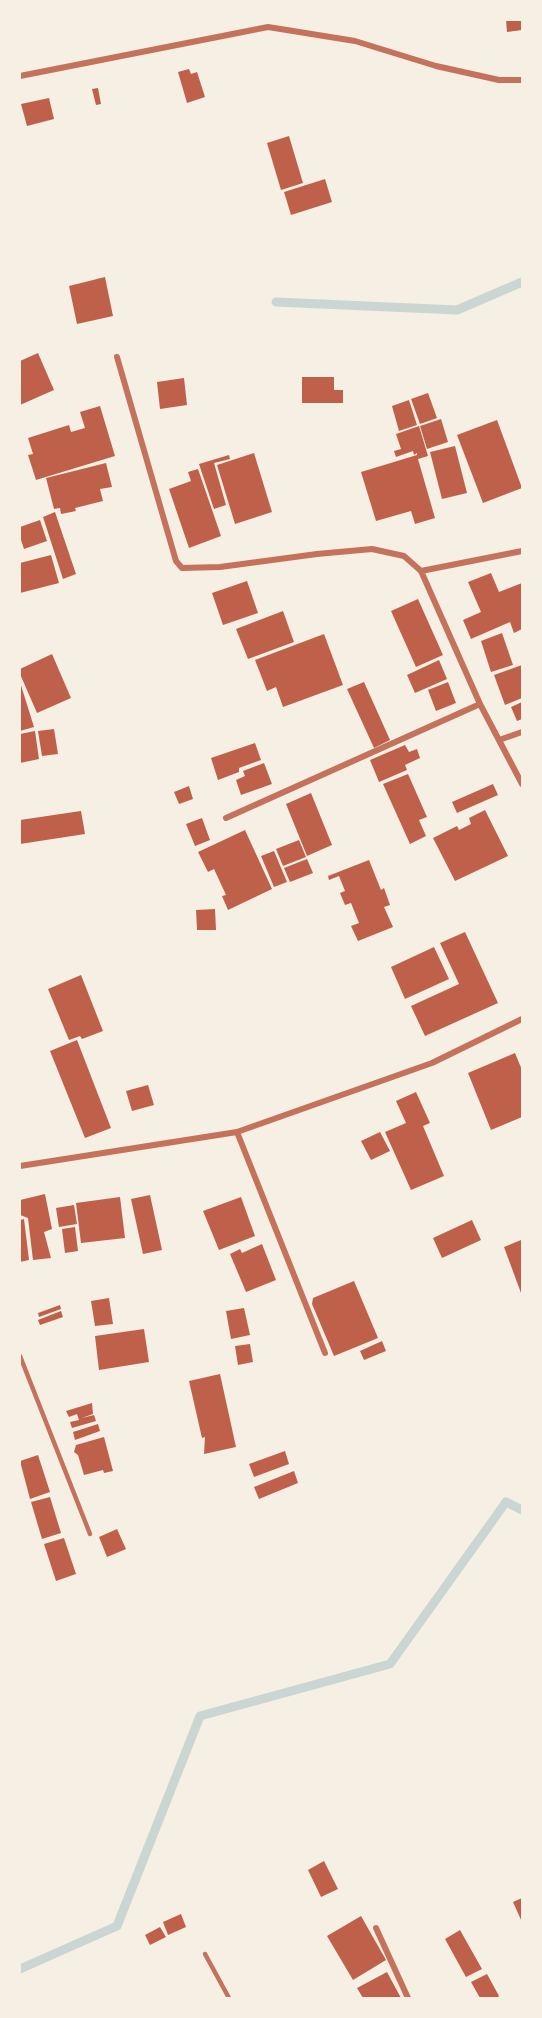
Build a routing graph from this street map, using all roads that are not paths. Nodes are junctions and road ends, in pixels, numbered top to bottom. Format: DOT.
graph roads {
  1 [pos="20,76"];
  2 [pos="522,80"];
  3 [pos="117,357"];
  4 [pos="522,551"];
  5 [pos="421,571"];
  6 [pos="480,704"];
  7 [pos="522,732"];
  8 [pos="499,740"];
  9 [pos="522,783"];
  10 [pos="226,818"];
  11 [pos="522,1018"];
  12 [pos="237,1132"];
  13 [pos="20,1166"];
  14 [pos="326,1353"];
  15 [pos="20,1356"];
  16 [pos="90,1534"];
  17 [pos="376,1928"];
  18 [pos="205,1954"];
  19 [pos="229,1998"];
  20 [pos="408,1998"];
  1 -- 2 [label="street"];
  3 -- 5 [label="street"];
  4 -- 5 [label="street"];
  5 -- 6 [label="street"];
  6 -- 8 [label="street"];
  6 -- 10 [label="street"];
  7 -- 8 [label="street"];
  8 -- 9 [label="street"];
  11 -- 12 [label="street"];
  12 -- 13 [label="street"];
  12 -- 14 [label="street"];
  15 -- 16 [label="lane"];
  17 -- 20 [label="street"];
  18 -- 19 [label="lane"];
}
